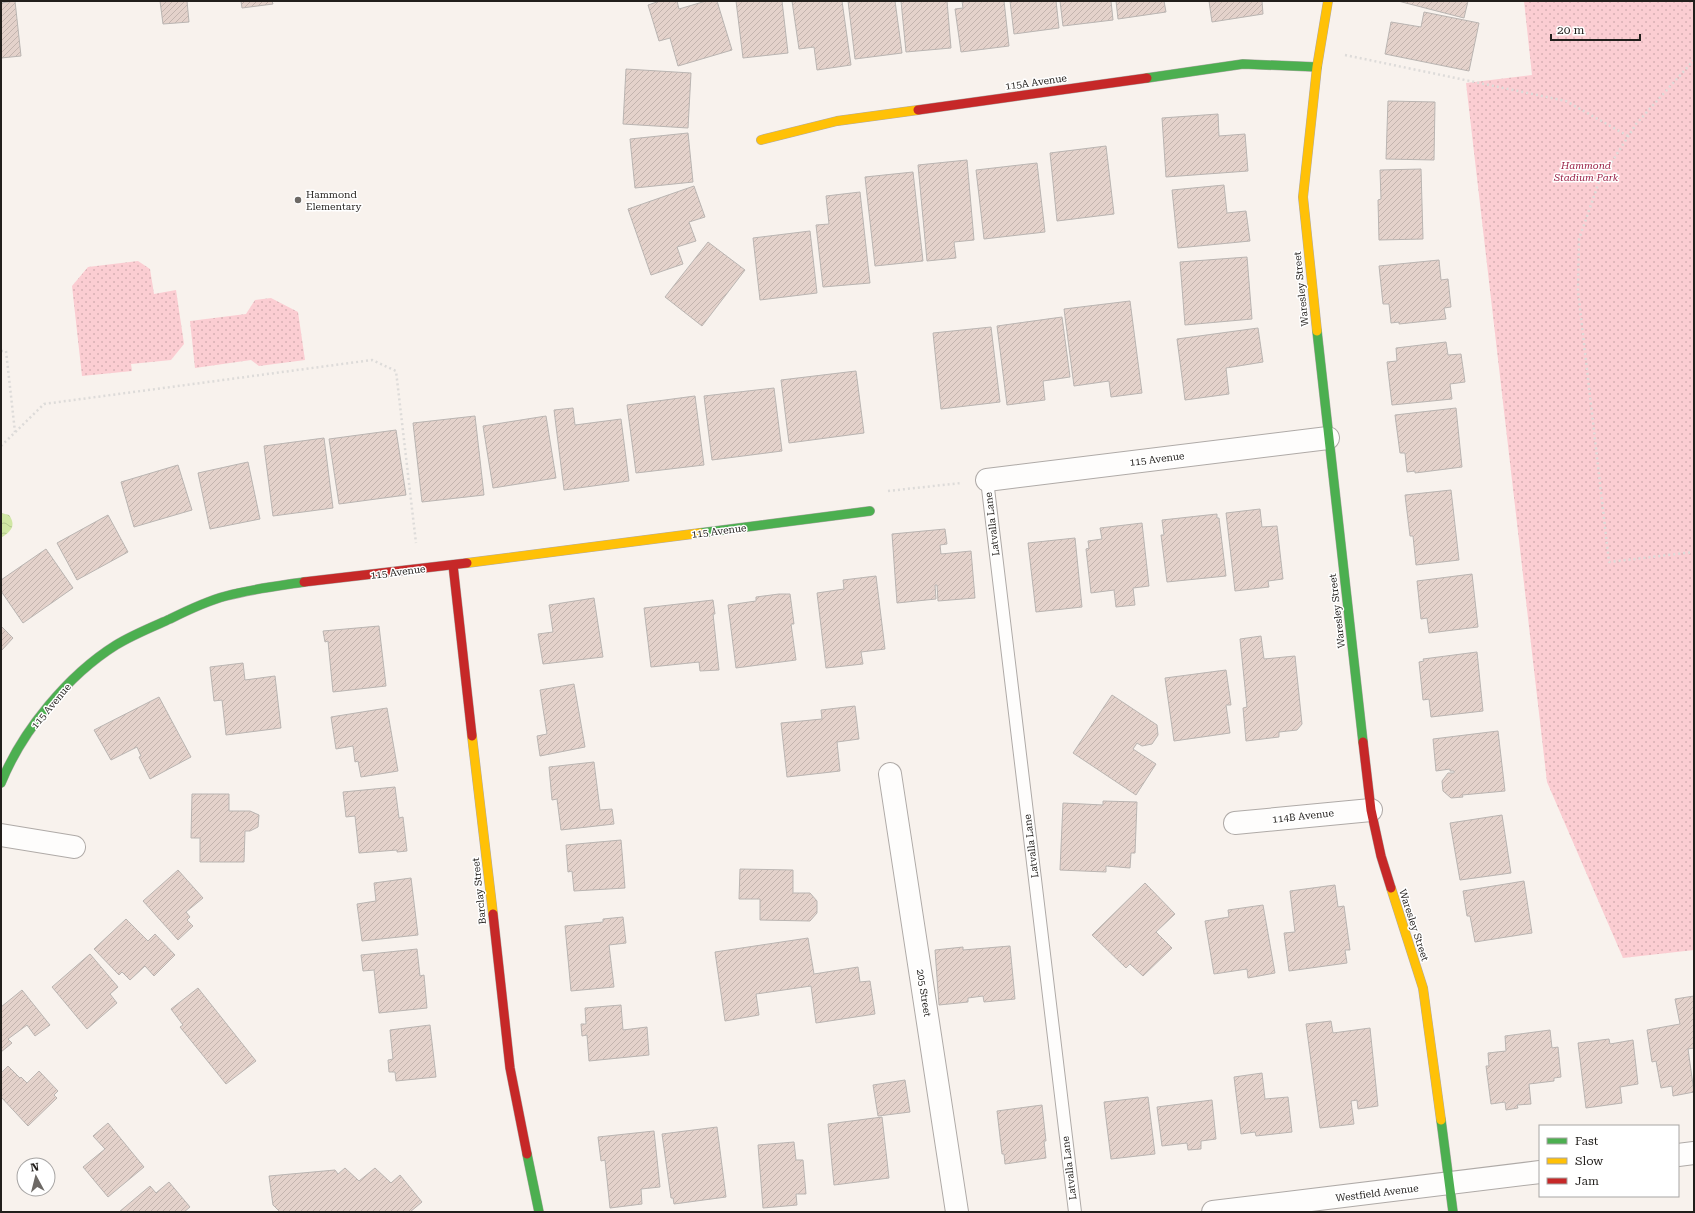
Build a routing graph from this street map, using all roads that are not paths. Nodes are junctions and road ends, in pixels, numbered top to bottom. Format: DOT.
graph roads {
  1 [pos="1328,1"];
  2 [pos="1317,67"];
  3 [pos="761,140"];
  4 [pos="1328,438"];
  5 [pos="987,480"];
  6 [pos="870,511"];
  7 [pos="452,565"];
  8 [pos="890,774"];
  9 [pos="1,782"];
  10 [pos="1371,810"];
  11 [pos="1235,823"];
  12 [pos="1,835"];
  13 [pos="74,847"];
  14 [pos="1694,1153"];
  15 [pos="1679,1155"];
  16 [pos="1539,1172"];
  17 [pos="1449,1184"];
  18 [pos="539,1212"];
  19 [pos="957,1212"];
  20 [pos="1075,1212"];
  21 [pos="1214,1212"];
  22 [pos="1453,1212"];
  1 -- 2 [label="street, Waresley Street"];
  2 -- 3 [label="street, 115A Avenue"];
  2 -- 4 [label="street, Waresley Street"];
  4 -- 5 [label="street, 115 Avenue"];
  4 -- 10 [label="street, Waresley Street"];
  5 -- 20 [label="lane, Latvalla Lane"];
  6 -- 7 [label="street, 115 Avenue"];
  7 -- 9 [label="street, 115 Avenue"];
  7 -- 18 [label="street, Barclay Street"];
  8 -- 19 [label="street, 205 Street"];
  10 -- 11 [label="street, 114B Avenue"];
  10 -- 17 [label="street, Waresley Street"];
  12 -- 13 [label="street"];
  14 -- 15 [label="street"];
  16 -- 17 [label="street, Westfield Avenue"];
  17 -- 21 [label="street, Westfield Avenue"];
  17 -- 22 [label="street, Waresley Street"];
}
